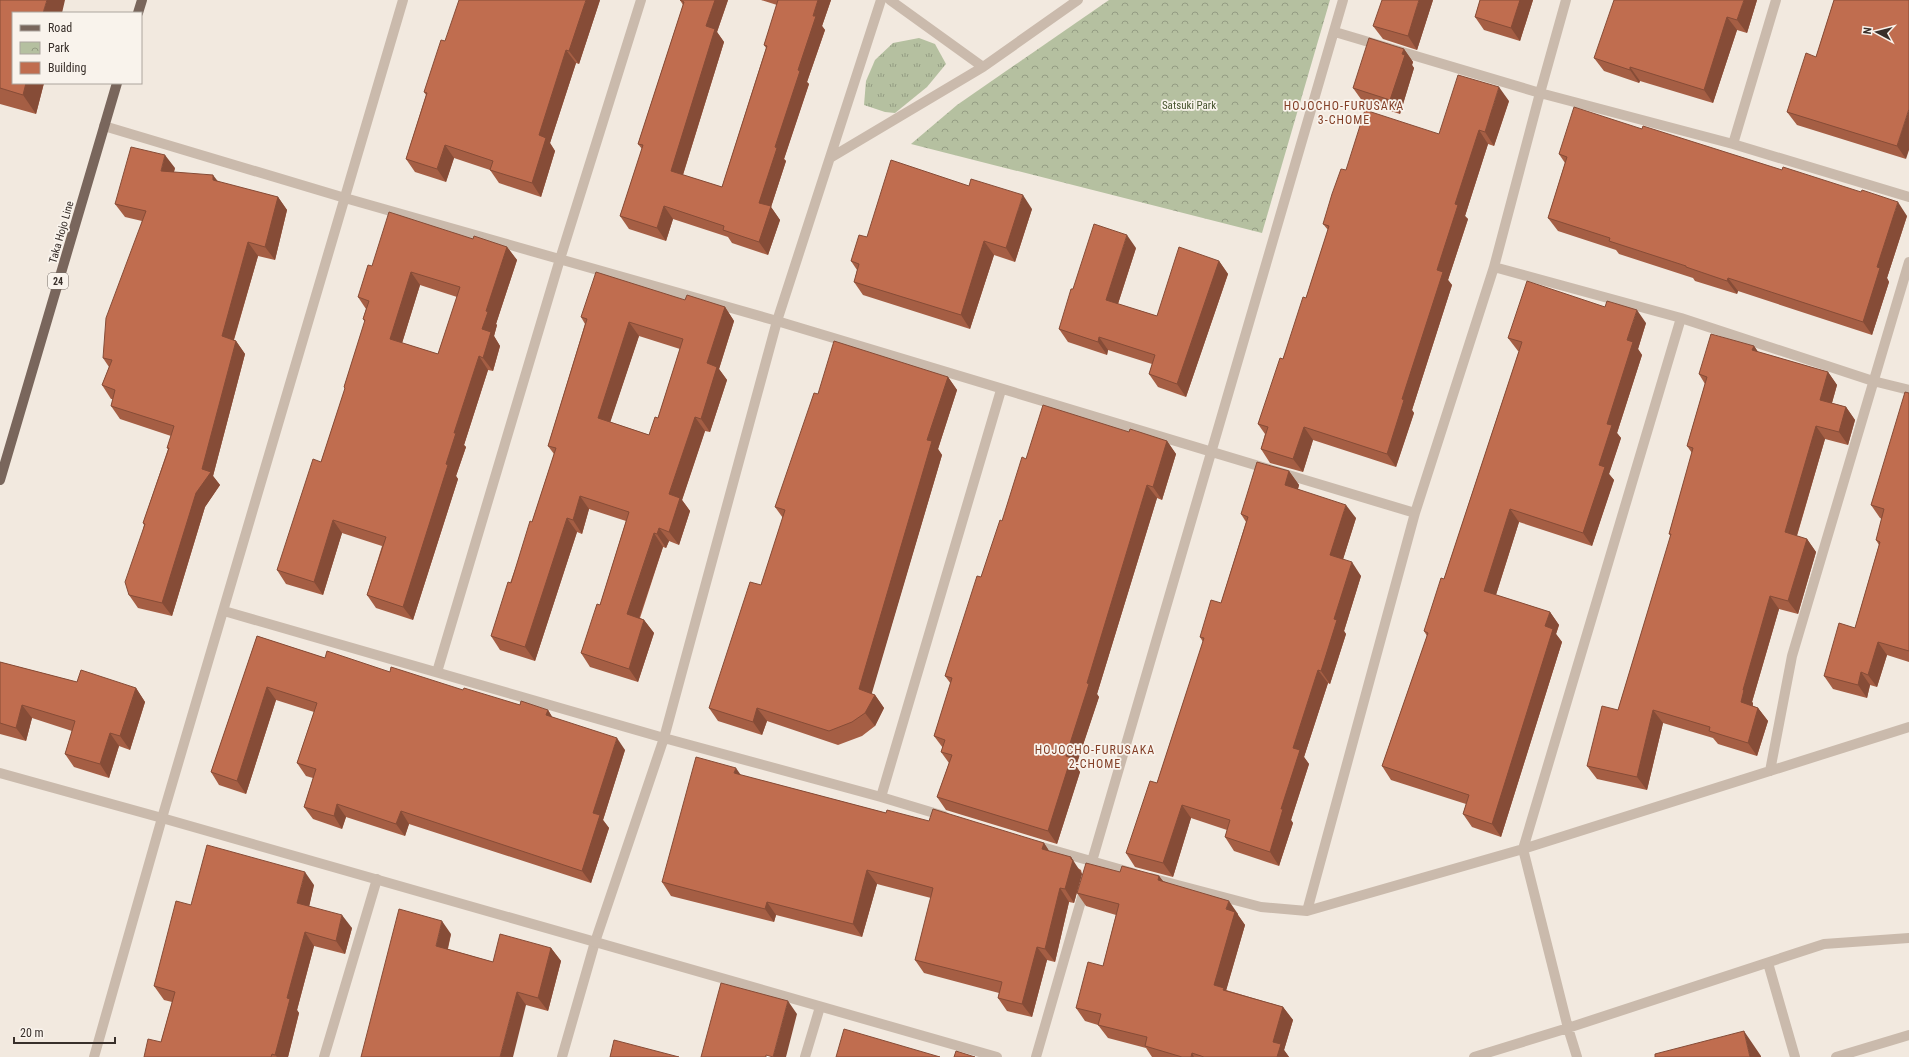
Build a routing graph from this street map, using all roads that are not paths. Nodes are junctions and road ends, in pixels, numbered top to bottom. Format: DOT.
graph roads {
  1 [pos="142,0"];
  2 [pos="402,0"];
  3 [pos="641,0"];
  4 [pos="882,0"];
  5 [pos="890,0"];
  6 [pos="1078,0"];
  7 [pos="1343,0"];
  8 [pos="1566,0"];
  9 [pos="1776,0"];
  10 [pos="138,12"];
  11 [pos="1335,32"];
  12 [pos="983,67"];
  13 [pos="117,84"];
  14 [pos="1540,93"];
  15 [pos="104,126"];
  16 [pos="1733,144"];
  17 [pos="830,158"];
  18 [pos="1909,197"];
  19 [pos="345,198"];
  20 [pos="560,259"];
  21 [pos="1909,262"];
  22 [pos="1494,267"];
  23 [pos="1681,318"];
  24 [pos="777,321"];
  25 [pos="1873,381"];
  26 [pos="1001,390"];
  27 [pos="1909,390"];
  28 [pos="1211,451"];
  29 [pos="0,480"];
  30 [pos="1415,513"];
  31 [pos="224,611"];
  32 [pos="437,672"];
  33 [pos="1909,727"];
  34 [pos="664,738"];
  35 [pos="1770,771"];
  36 [pos="0,773"];
  37 [pos="881,797"];
  38 [pos="162,818"];
  39 [pos="956,820"];
  40 [pos="1024,841"];
  41 [pos="1523,849"];
  42 [pos="1092,862"];
  43 [pos="377,879"];
  44 [pos="1307,911"];
  45 [pos="1909,938"];
  46 [pos="594,942"];
  47 [pos="1768,963"];
  48 [pos="820,1007"];
  49 [pos="1568,1028"];
  50 [pos="1909,1035"];
  51 [pos="94,1057"];
  52 [pos="324,1057"];
  53 [pos="562,1057"];
  54 [pos="805,1057"];
  55 [pos="997,1057"];
  56 [pos="1036,1057"];
  57 [pos="1474,1057"];
  58 [pos="1577,1057"];
  59 [pos="1795,1057"];
  60 [pos="1836,1057"];
  1 -- 10 [label="main road"];
  2 -- 19 [label="street"];
  3 -- 20 [label="street"];
  4 -- 17 [label="street"];
  5 -- 12 [label="street"];
  6 -- 12 [label="street"];
  7 -- 11 [label="street"];
  8 -- 14 [label="street"];
  9 -- 16 [label="street"];
  11 -- 14 [label="street"];
  11 -- 28 [label="street"];
  12 -- 17 [label="street"];
  13 -- 15 [label="main road, Taka Hojo Line / 24"];
  14 -- 16 [label="street"];
  14 -- 22 [label="street"];
  15 -- 19 [label="street"];
  15 -- 29 [label="main road, Taka Hojo Line / 24"];
  16 -- 18 [label="street"];
  17 -- 24 [label="street"];
  19 -- 20 [label="street"];
  19 -- 31 [label="street"];
  20 -- 24 [label="street"];
  20 -- 32 [label="street"];
  21 -- 25 [label="street"];
  22 -- 23 [label="street"];
  22 -- 30 [label="street"];
  23 -- 25 [label="street"];
  23 -- 41 [label="street"];
  24 -- 26 [label="street"];
  24 -- 34 [label="street"];
  25 -- 27 [label="street"];
  25 -- 35 [label="street"];
  26 -- 28 [label="street"];
  26 -- 37 [label="street"];
  28 -- 30 [label="street"];
  28 -- 42 [label="street"];
  30 -- 44 [label="street"];
  31 -- 32 [label="street"];
  31 -- 38 [label="street"];
  32 -- 34 [label="street"];
  33 -- 35 [label="street"];
  34 -- 37 [label="street"];
  34 -- 46 [label="street"];
  35 -- 41 [label="street"];
  36 -- 38 [label="street"];
  37 -- 39 [label="street"];
  38 -- 43 [label="street"];
  38 -- 51 [label="street"];
  40 -- 42 [label="street"];
  41 -- 44 [label="street"];
  41 -- 49 [label="street"];
  42 -- 44 [label="street"];
  42 -- 56 [label="street"];
  43 -- 46 [label="street"];
  43 -- 52 [label="street"];
  45 -- 47 [label="street"];
  46 -- 48 [label="street"];
  46 -- 53 [label="street"];
  47 -- 49 [label="street"];
  47 -- 59 [label="street"];
  48 -- 54 [label="street"];
  48 -- 55 [label="street"];
  49 -- 57 [label="street"];
  49 -- 58 [label="street"];
  50 -- 60 [label="street"];
}
